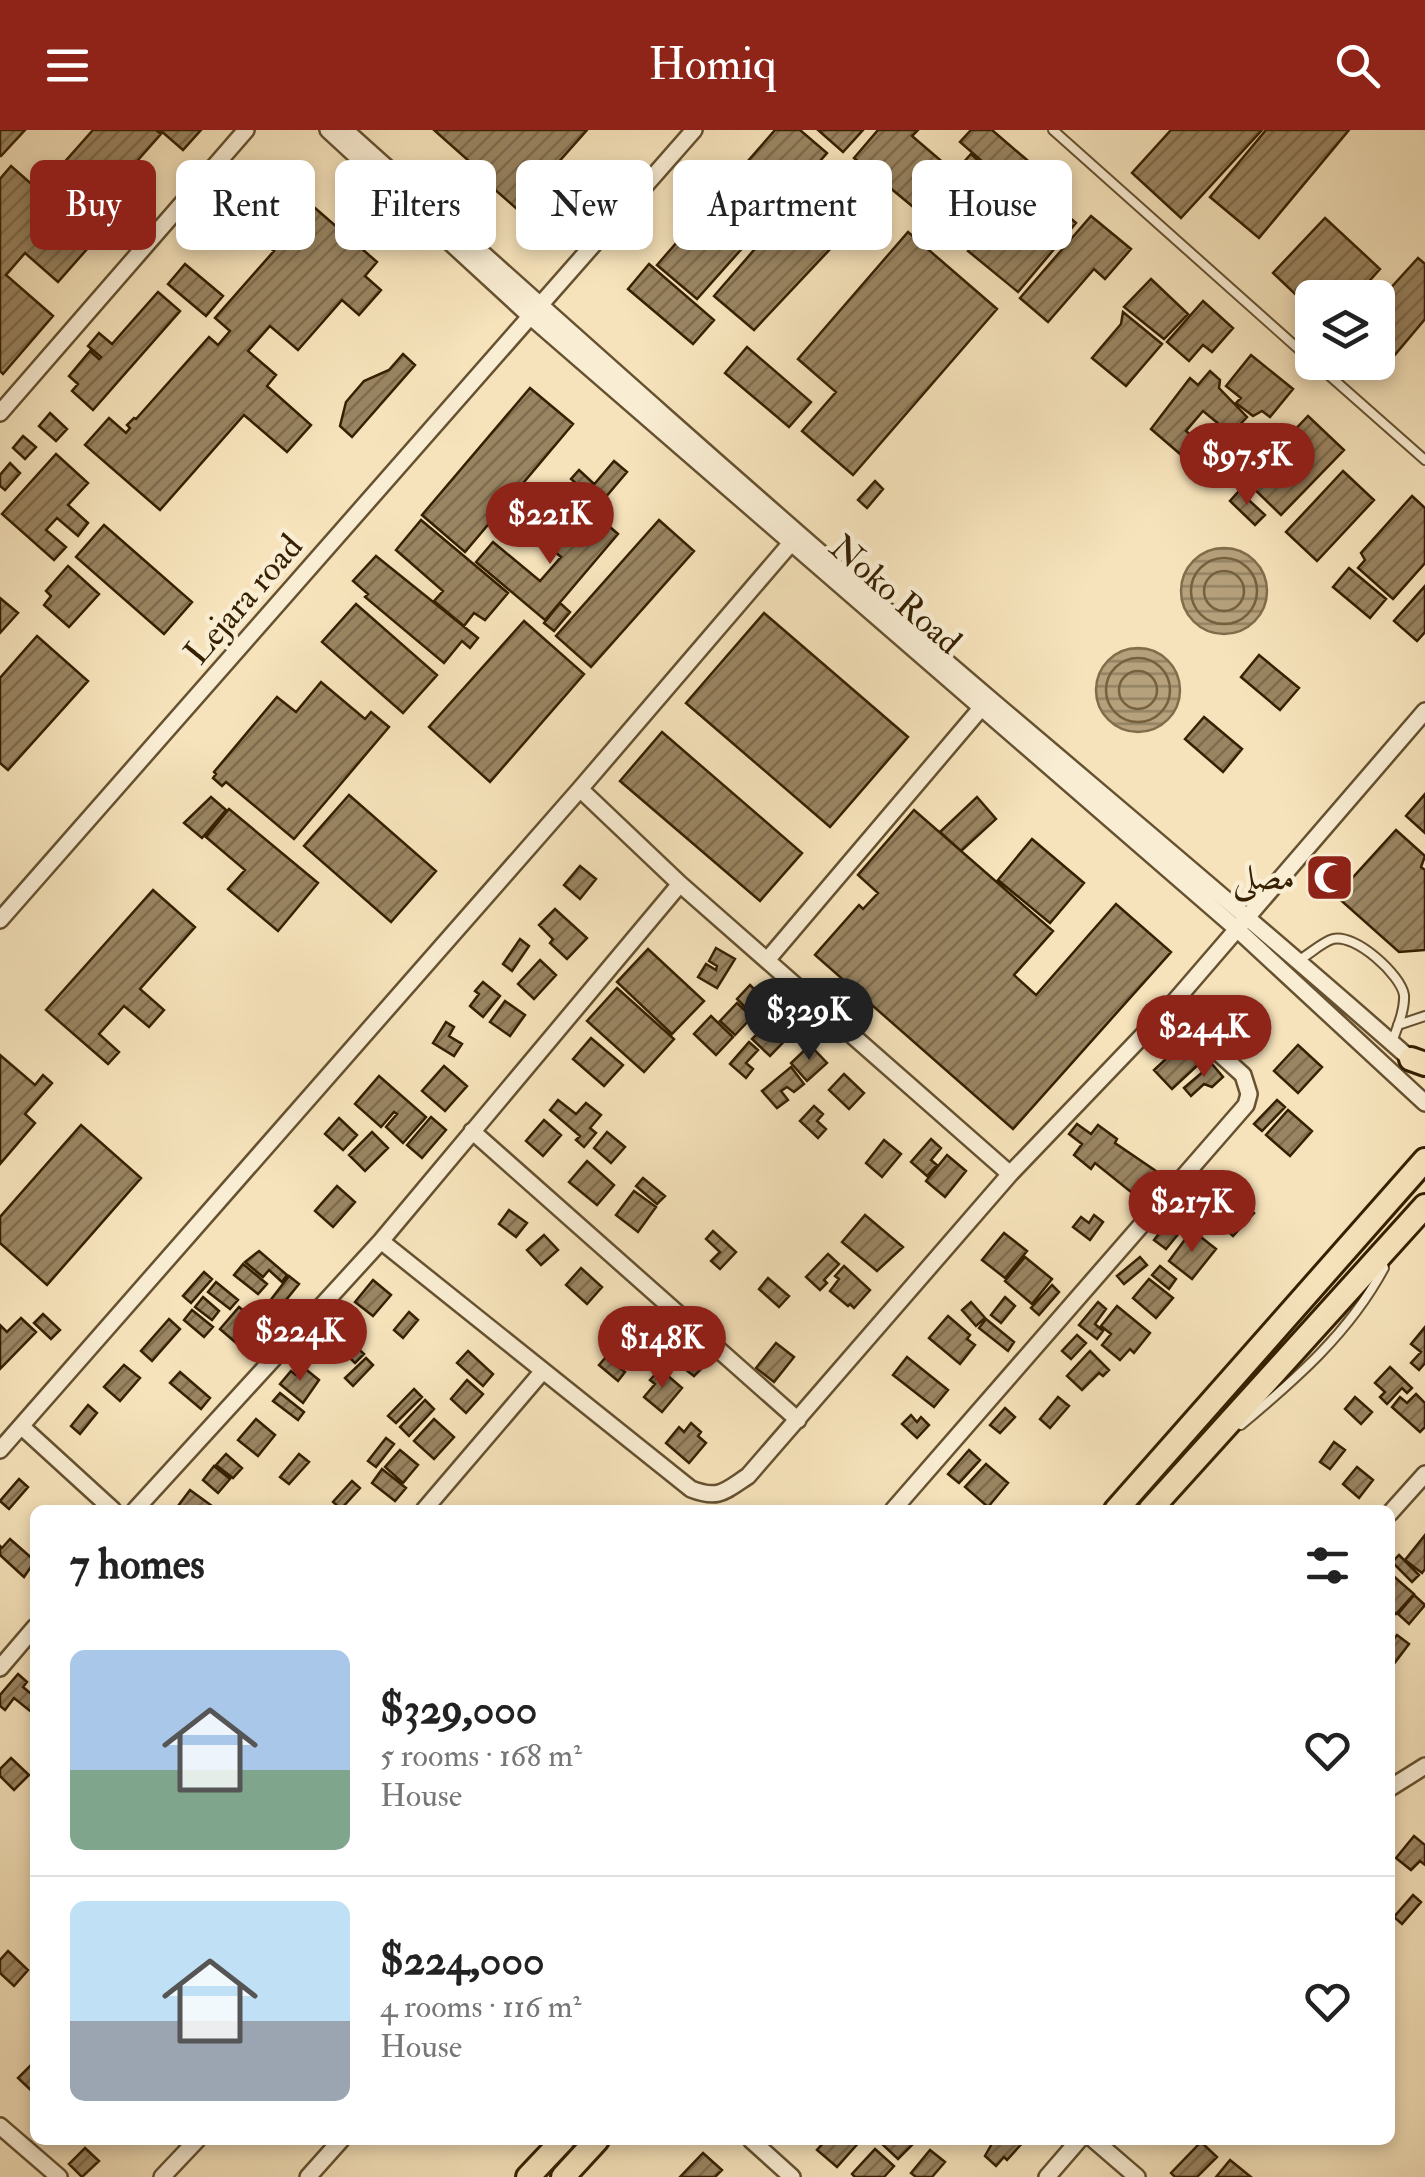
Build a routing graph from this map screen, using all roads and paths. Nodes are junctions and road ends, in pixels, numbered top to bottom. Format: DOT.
graph roads {
  1 [pos="246,130"];
  2 [pos="328,130"];
  3 [pos="345,130"];
  4 [pos="694,130"];
  5 [pos="1053,130"];
  6 [pos="536,311"];
  7 [pos="1295,345"];
  8 [pos="1334,380"];
  9 [pos="0,414"];
  10 [pos="1425,460"];
  11 [pos="791,543"];
  12 [pos="982,707"];
  13 [pos="1425,710"];
  14 [pos="580,790"];
  15 [pos="680,884"];
  16 [pos="1248,915"];
  17 [pos="0,920"];
  18 [pos="1238,930"];
  19 [pos="768,959"];
  20 [pos="1299,960"];
  21 [pos="1169,1008"];
  22 [pos="1425,1016"];
  23 [pos="1398,1025"];
  24 [pos="1392,1042"];
  25 [pos="1420,1065"];
  26 [pos="1425,1103"];
  27 [pos="472,1131"];
  28 [pos="1425,1160"];
  29 [pos="1010,1174"];
  30 [pos="1425,1206"];
  31 [pos="381,1241"];
  32 [pos="542,1372"];
  33 [pos="798,1420"];
  34 [pos="21,1426"];
  35 [pos="0,1450"];
  36 [pos="1425,1474"];
  37 [pos="108,1505"];
  38 [pos="141,1505"];
  39 [pos="428,1505"];
  40 [pos="897,1505"];
  41 [pos="1120,1505"];
  42 [pos="1154,1505"];
  43 [pos="1395,1507"];
  44 [pos="30,1633"];
  45 [pos="0,1668"];
  46 [pos="1425,1766"];
  47 [pos="1395,1785"];
  48 [pos="0,2126"];
  49 [pos="192,2145"];
  50 [pos="337,2145"];
  51 [pos="558,2145"];
  52 [pos="592,2145"];
  53 [pos="757,2145"];
  54 [pos="1075,2145"];
  55 [pos="1100,2145"];
  56 [pos="59,2177"];
  57 [pos="162,2177"];
  58 [pos="308,2177"];
  59 [pos="528,2177"];
  60 [pos="563,2177"];
  61 [pos="792,2177"];
  62 [pos="1047,2177"];
  63 [pos="1137,2177"];
  1 -- 9 [label="street"];
  2 -- 6 [label="street, Noko Road"];
  3 -- 6 [label="street"];
  4 -- 6 [label="street, Lejara road"];
  5 -- 7 [label="lane"];
  6 -- 11 [label="street, Noko Road"];
  6 -- 16 [label="street"];
  6 -- 17 [label="street, Lejara road"];
  8 -- 10 [label="lane"];
  11 -- 12 [label="street, Noko Road"];
  11 -- 14 [label="street"];
  12 -- 18 [label="street, Noko Road"];
  12 -- 19 [label="street"];
  13 -- 16 [label="street"];
  14 -- 15 [label="street"];
  14 -- 34 [label="street"];
  15 -- 19 [label="street"];
  15 -- 27 [label="street"];
  16 -- 18 [label="street"];
  16 -- 20 [label="street"];
  18 -- 21 [label="street"];
  18 -- 26 [label="street, Noko Road"];
  19 -- 29 [label="street"];
  20 -- 23 [label="lane"];
  20 -- 24 [label="street"];
  21 -- 29 [label="street"];
  21 -- 40 [label="street"];
  22 -- 23 [label="lane"];
  23 -- 24 [label="lane"];
  24 -- 25 [label="street"];
  27 -- 31 [label="street"];
  27 -- 33 [label="street"];
  28 -- 41 [label="main road"];
  29 -- 33 [label="street"];
  30 -- 42 [label="main road"];
  31 -- 32 [label="street"];
  31 -- 38 [label="street"];
  32 -- 33 [label="street"];
  32 -- 39 [label="street"];
  34 -- 35 [label="street"];
  34 -- 37 [label="street"];
  36 -- 43 [label="street"];
  44 -- 45 [label="street"];
  46 -- 47 [label="street"];
  48 -- 56 [label="street"];
  49 -- 57 [label="street"];
  50 -- 58 [label="street"];
  51 -- 59 [label="main road"];
  52 -- 60 [label="main road"];
  53 -- 61 [label="street"];
  54 -- 62 [label="street"];
  55 -- 63 [label="street"];
}
